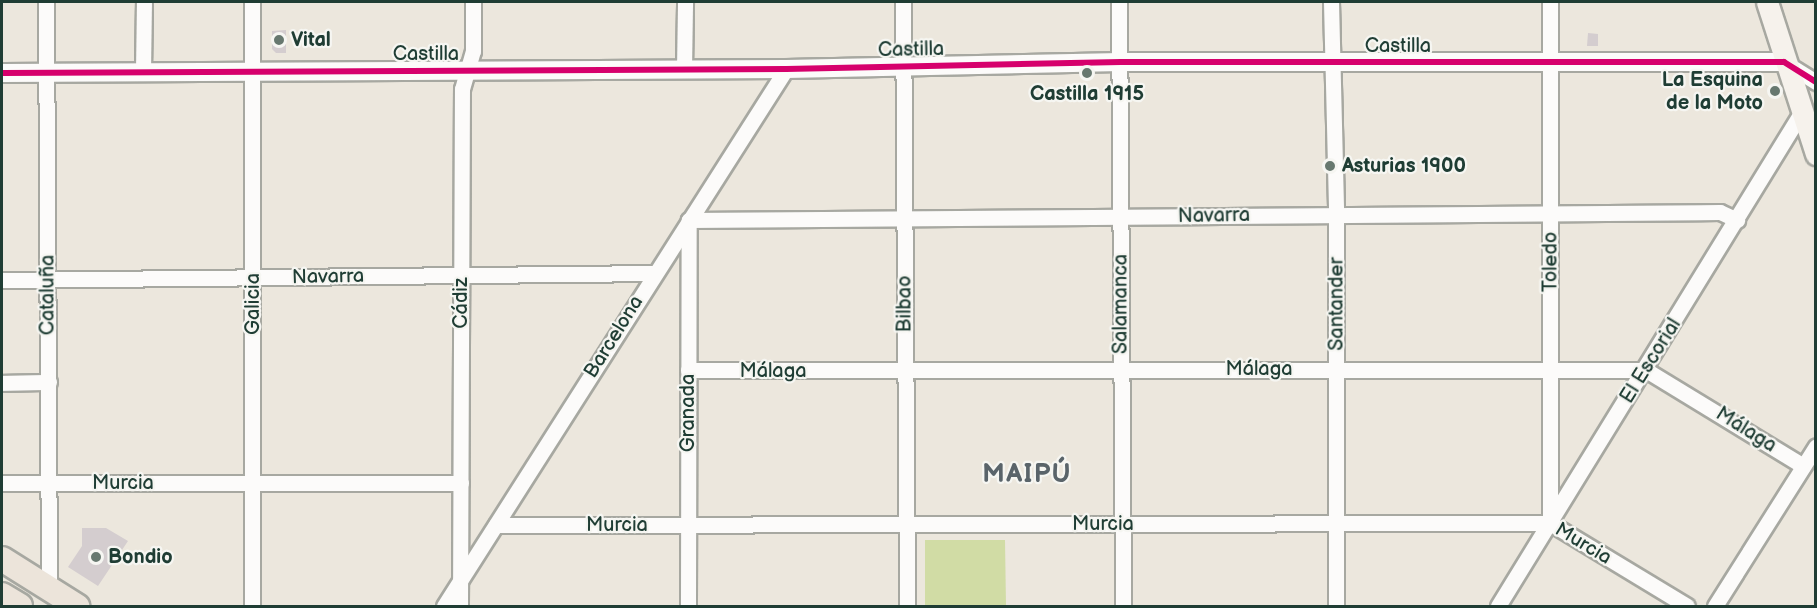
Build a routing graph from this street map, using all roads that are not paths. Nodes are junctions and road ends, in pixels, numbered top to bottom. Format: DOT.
graph roads {
  1 [pos="46,2"];
  2 [pos="144,2"];
  3 [pos="252,2"];
  4 [pos="473,2"];
  5 [pos="685,2"];
  6 [pos="903,2"];
  7 [pos="1119,2"];
  8 [pos="1331,2"];
  9 [pos="1550,2"];
  10 [pos="1767,2"];
  11 [pos="1121,62"];
  12 [pos="1332,62"];
  13 [pos="1550,62"];
  14 [pos="1784,62"];
  15 [pos="904,67"];
  16 [pos="684,69"];
  17 [pos="786,69"];
  18 [pos="468,70"];
  19 [pos="252,71"];
  20 [pos="47,72"];
  21 [pos="143,72"];
  22 [pos="2,73"];
  23 [pos="1815,82"];
  24 [pos="1801,113"];
  25 [pos="1815,154"];
  26 [pos="1550,213"];
  27 [pos="1336,214"];
  28 [pos="1121,218"];
  29 [pos="689,220"];
  30 [pos="1737,220"];
  31 [pos="904,221"];
  32 [pos="655,273"];
  33 [pos="461,275"];
  34 [pos="253,278"];
  35 [pos="48,279"];
  36 [pos="2,280"];
  37 [pos="1551,368"];
  38 [pos="1337,369"];
  39 [pos="688,370"];
  40 [pos="1120,370"];
  41 [pos="1646,370"];
  42 [pos="905,372"];
  43 [pos="49,382"];
  44 [pos="2,383"];
  45 [pos="1815,446"];
  46 [pos="1803,466"];
  47 [pos="2,483"];
  48 [pos="50,483"];
  49 [pos="253,483"];
  50 [pos="461,483"];
  51 [pos="1335,523"];
  52 [pos="1550,523"];
  53 [pos="687,524"];
  54 [pos="906,524"];
  55 [pos="1122,524"];
  56 [pos="496,525"];
  57 [pos="2,559"];
  58 [pos="460,580"];
  59 [pos="49,589"];
  60 [pos="2,595"];
  61 [pos="20,606"];
  62 [pos="77,606"];
  63 [pos="252,606"];
  64 [pos="444,606"];
  65 [pos="460,606"];
  66 [pos="688,606"];
  67 [pos="907,606"];
  68 [pos="1123,606"];
  69 [pos="1336,606"];
  70 [pos="1498,606"];
  71 [pos="1687,606"];
  72 [pos="1715,606"];
  1 -- 20 [label="street, Cataluña"];
  2 -- 21 [label="street"];
  3 -- 19 [label="street, Galicia"];
  4 -- 18 [label="street, Cádiz"];
  5 -- 16 [label="street"];
  6 -- 15 [label="street, Bilbao"];
  7 -- 11 [label="street, Salamanca"];
  8 -- 12 [label="street, Santander"];
  9 -- 13 [label="street, Toledo"];
  10 -- 14 [label="main road"];
  11 -- 12 [label="street, Castilla"];
  11 -- 15 [label="street, Castilla"];
  11 -- 28 [label="street, Salamanca"];
  12 -- 13 [label="street, Castilla"];
  12 -- 27 [label="street, Santander"];
  13 -- 14 [label="street, Castilla"];
  13 -- 26 [label="street, Toledo"];
  14 -- 23 [label="street"];
  14 -- 24 [label="main road"];
  15 -- 17 [label="street, Castilla"];
  15 -- 31 [label="street, Bilbao"];
  16 -- 17 [label="street, Castilla"];
  16 -- 18 [label="street, Castilla"];
  17 -- 29 [label="street, Barcelona"];
  18 -- 19 [label="street, Castilla"];
  18 -- 33 [label="street, Cádiz"];
  19 -- 21 [label="street, Castilla"];
  19 -- 34 [label="street, Galicia"];
  20 -- 21 [label="street, Castilla"];
  20 -- 22 [label="street, Castilla"];
  20 -- 35 [label="street, Cataluña"];
  24 -- 25 [label="main road"];
  24 -- 30 [label="street, El Escorial"];
  26 -- 27 [label="street, Navarra"];
  26 -- 30 [label="street, Navarra"];
  26 -- 37 [label="street, Toledo"];
  27 -- 28 [label="street, Navarra"];
  27 -- 38 [label="street, Santander"];
  28 -- 31 [label="street, Navarra"];
  28 -- 40 [label="street, Salamanca"];
  29 -- 31 [label="street, Navarra"];
  29 -- 32 [label="street, Barcelona"];
  29 -- 39 [label="street, Granada"];
  30 -- 41 [label="street, El Escorial"];
  31 -- 42 [label="street, Bilbao"];
  32 -- 33 [label="street, Navarra"];
  32 -- 56 [label="street, Barcelona"];
  33 -- 34 [label="street, Navarra"];
  33 -- 50 [label="street, Cádiz"];
  34 -- 35 [label="street, Navarra"];
  34 -- 49 [label="street, Galicia"];
  35 -- 36 [label="street, Navarra"];
  35 -- 43 [label="street, Cataluña"];
  37 -- 38 [label="street, Málaga"];
  37 -- 41 [label="street, Málaga"];
  37 -- 52 [label="street, Toledo"];
  38 -- 40 [label="street, Málaga"];
  38 -- 51 [label="street, Santander"];
  39 -- 42 [label="street, Málaga"];
  39 -- 53 [label="street, Granada"];
  40 -- 42 [label="street, Málaga"];
  40 -- 55 [label="street, Salamanca"];
  41 -- 46 [label="street, Málaga"];
  41 -- 52 [label="street, El Escorial"];
  42 -- 54 [label="street, Bilbao"];
  43 -- 44 [label="street"];
  43 -- 48 [label="street, Cataluña"];
  45 -- 46 [label="street"];
  46 -- 72 [label="street"];
  47 -- 48 [label="street, Murcia"];
  48 -- 49 [label="street, Murcia"];
  48 -- 59 [label="street, Cataluña"];
  49 -- 50 [label="street, Murcia"];
  49 -- 63 [label="street, Galicia"];
  50 -- 58 [label="street, Cádiz"];
  51 -- 52 [label="street, Murcia"];
  51 -- 55 [label="street, Murcia"];
  51 -- 69 [label="street, Santander"];
  52 -- 70 [label="street, El Escorial"];
  52 -- 71 [label="street, Murcia"];
  53 -- 54 [label="street, Murcia"];
  53 -- 56 [label="street, Murcia"];
  53 -- 66 [label="street, Granada"];
  54 -- 55 [label="street, Murcia"];
  54 -- 67 [label="street, Bilbao"];
  55 -- 68 [label="street, Salamanca"];
  56 -- 58 [label="street, Barcelona"];
  57 -- 59 [label="main road"];
  58 -- 64 [label="street, Barcelona"];
  58 -- 65 [label="street, Cádiz"];
  59 -- 62 [label="main road"];
  60 -- 61 [label="main road"];
}
